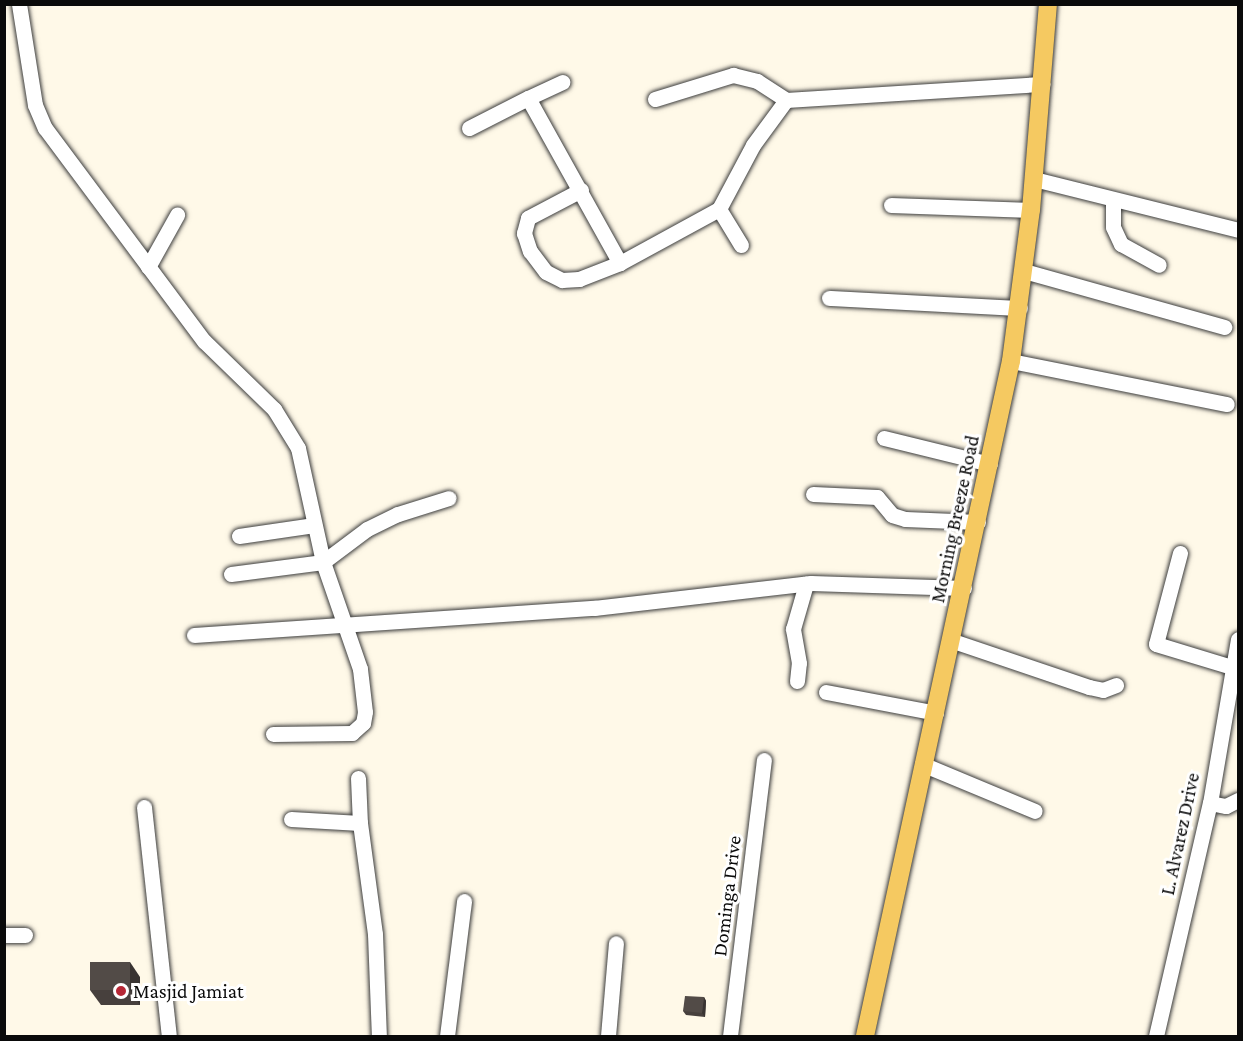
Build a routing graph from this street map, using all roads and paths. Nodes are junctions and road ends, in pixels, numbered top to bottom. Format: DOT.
graph roads {
  1 [pos="19,4"];
  2 [pos="1048,4"];
  3 [pos="562,82"];
  4 [pos="1043,84"];
  5 [pos="528,98"];
  6 [pos="655,99"];
  7 [pos="786,100"];
  8 [pos="469,128"];
  9 [pos="1034,180"];
  10 [pos="580,190"];
  11 [pos="1113,200"];
  12 [pos="891,205"];
  13 [pos="719,209"];
  14 [pos="1031,210"];
  15 [pos="177,215"];
  16 [pos="1239,231"];
  17 [pos="741,245"];
  18 [pos="620,263"];
  19 [pos="1159,265"];
  20 [pos="148,267"];
  21 [pos="1024,271"];
  22 [pos="829,298"];
  23 [pos="1020,308"];
  24 [pos="1224,327"];
  25 [pos="1011,361"];
  26 [pos="1227,404"];
  27 [pos="884,438"];
  28 [pos="990,464"];
  29 [pos="813,494"];
  30 [pos="450,498"];
  31 [pos="978,522"];
  32 [pos="314,525"];
  33 [pos="239,536"];
  34 [pos="1180,553"];
  35 [pos="323,562"];
  36 [pos="231,574"];
  37 [pos="806,584"];
  38 [pos="964,588"];
  39 [pos="342,622"];
  40 [pos="194,635"];
  41 [pos="1239,639"];
  42 [pos="953,641"];
  43 [pos="1235,668"];
  44 [pos="797,681"];
  45 [pos="1116,685"];
  46 [pos="826,692"];
  47 [pos="936,713"];
  48 [pos="273,734"];
  49 [pos="764,760"];
  50 [pos="922,764"];
  51 [pos="358,778"];
  52 [pos="1239,800"];
  53 [pos="1210,804"];
  54 [pos="144,807"];
  55 [pos="1035,810"];
  56 [pos="291,819"];
  57 [pos="360,823"];
  58 [pos="464,901"];
  59 [pos="4,935"];
  60 [pos="25,935"];
  61 [pos="616,943"];
  62 [pos="169,1036"];
  63 [pos="379,1036"];
  64 [pos="447,1036"];
  65 [pos="608,1036"];
  66 [pos="730,1036"];
  67 [pos="865,1036"];
  68 [pos="1156,1036"];
  1 -- 20 [label="street"];
  2 -- 4 [label="main road, Morning Breeze Road"];
  3 -- 5 [label="street"];
  4 -- 7 [label="street"];
  4 -- 9 [label="main road, Morning Breeze Road"];
  5 -- 8 [label="street"];
  5 -- 10 [label="street"];
  6 -- 7 [label="street"];
  7 -- 13 [label="street"];
  9 -- 11 [label="street"];
  9 -- 14 [label="main road, Morning Breeze Road"];
  10 -- 18 [label="street"];
  10 -- 18 [label="street"];
  11 -- 16 [label="street"];
  11 -- 19 [label="street"];
  12 -- 14 [label="street"];
  13 -- 17 [label="street"];
  13 -- 18 [label="street"];
  14 -- 21 [label="main road, Morning Breeze Road"];
  15 -- 20 [label="street"];
  20 -- 32 [label="street"];
  21 -- 23 [label="main road, Morning Breeze Road"];
  21 -- 24 [label="street"];
  22 -- 23 [label="street"];
  23 -- 25 [label="main road, Morning Breeze Road"];
  25 -- 26 [label="street"];
  25 -- 28 [label="main road, Morning Breeze Road"];
  27 -- 28 [label="street"];
  28 -- 31 [label="main road, Morning Breeze Road"];
  29 -- 31 [label="street"];
  30 -- 35 [label="street"];
  31 -- 38 [label="main road, Morning Breeze Road"];
  32 -- 33 [label="street"];
  32 -- 35 [label="street"];
  34 -- 43 [label="street"];
  35 -- 36 [label="street"];
  35 -- 39 [label="street"];
  37 -- 38 [label="street"];
  37 -- 39 [label="street"];
  37 -- 44 [label="street"];
  38 -- 42 [label="main road, Morning Breeze Road"];
  39 -- 40 [label="street"];
  39 -- 48 [label="street"];
  41 -- 43 [label="street, L. Alvarez Drive"];
  42 -- 45 [label="street"];
  42 -- 47 [label="main road, Morning Breeze Road"];
  43 -- 53 [label="street, L. Alvarez Drive"];
  46 -- 47 [label="street"];
  47 -- 50 [label="main road, Morning Breeze Road"];
  49 -- 66 [label="street, Dominga Drive"];
  50 -- 55 [label="street"];
  50 -- 67 [label="main road, Morning Breeze Road"];
  51 -- 57 [label="street"];
  52 -- 53 [label="street"];
  53 -- 68 [label="street, L. Alvarez Drive"];
  54 -- 62 [label="street"];
  56 -- 57 [label="street"];
  57 -- 63 [label="street"];
  58 -- 64 [label="street"];
  59 -- 60 [label="street"];
  61 -- 65 [label="street"];
}
